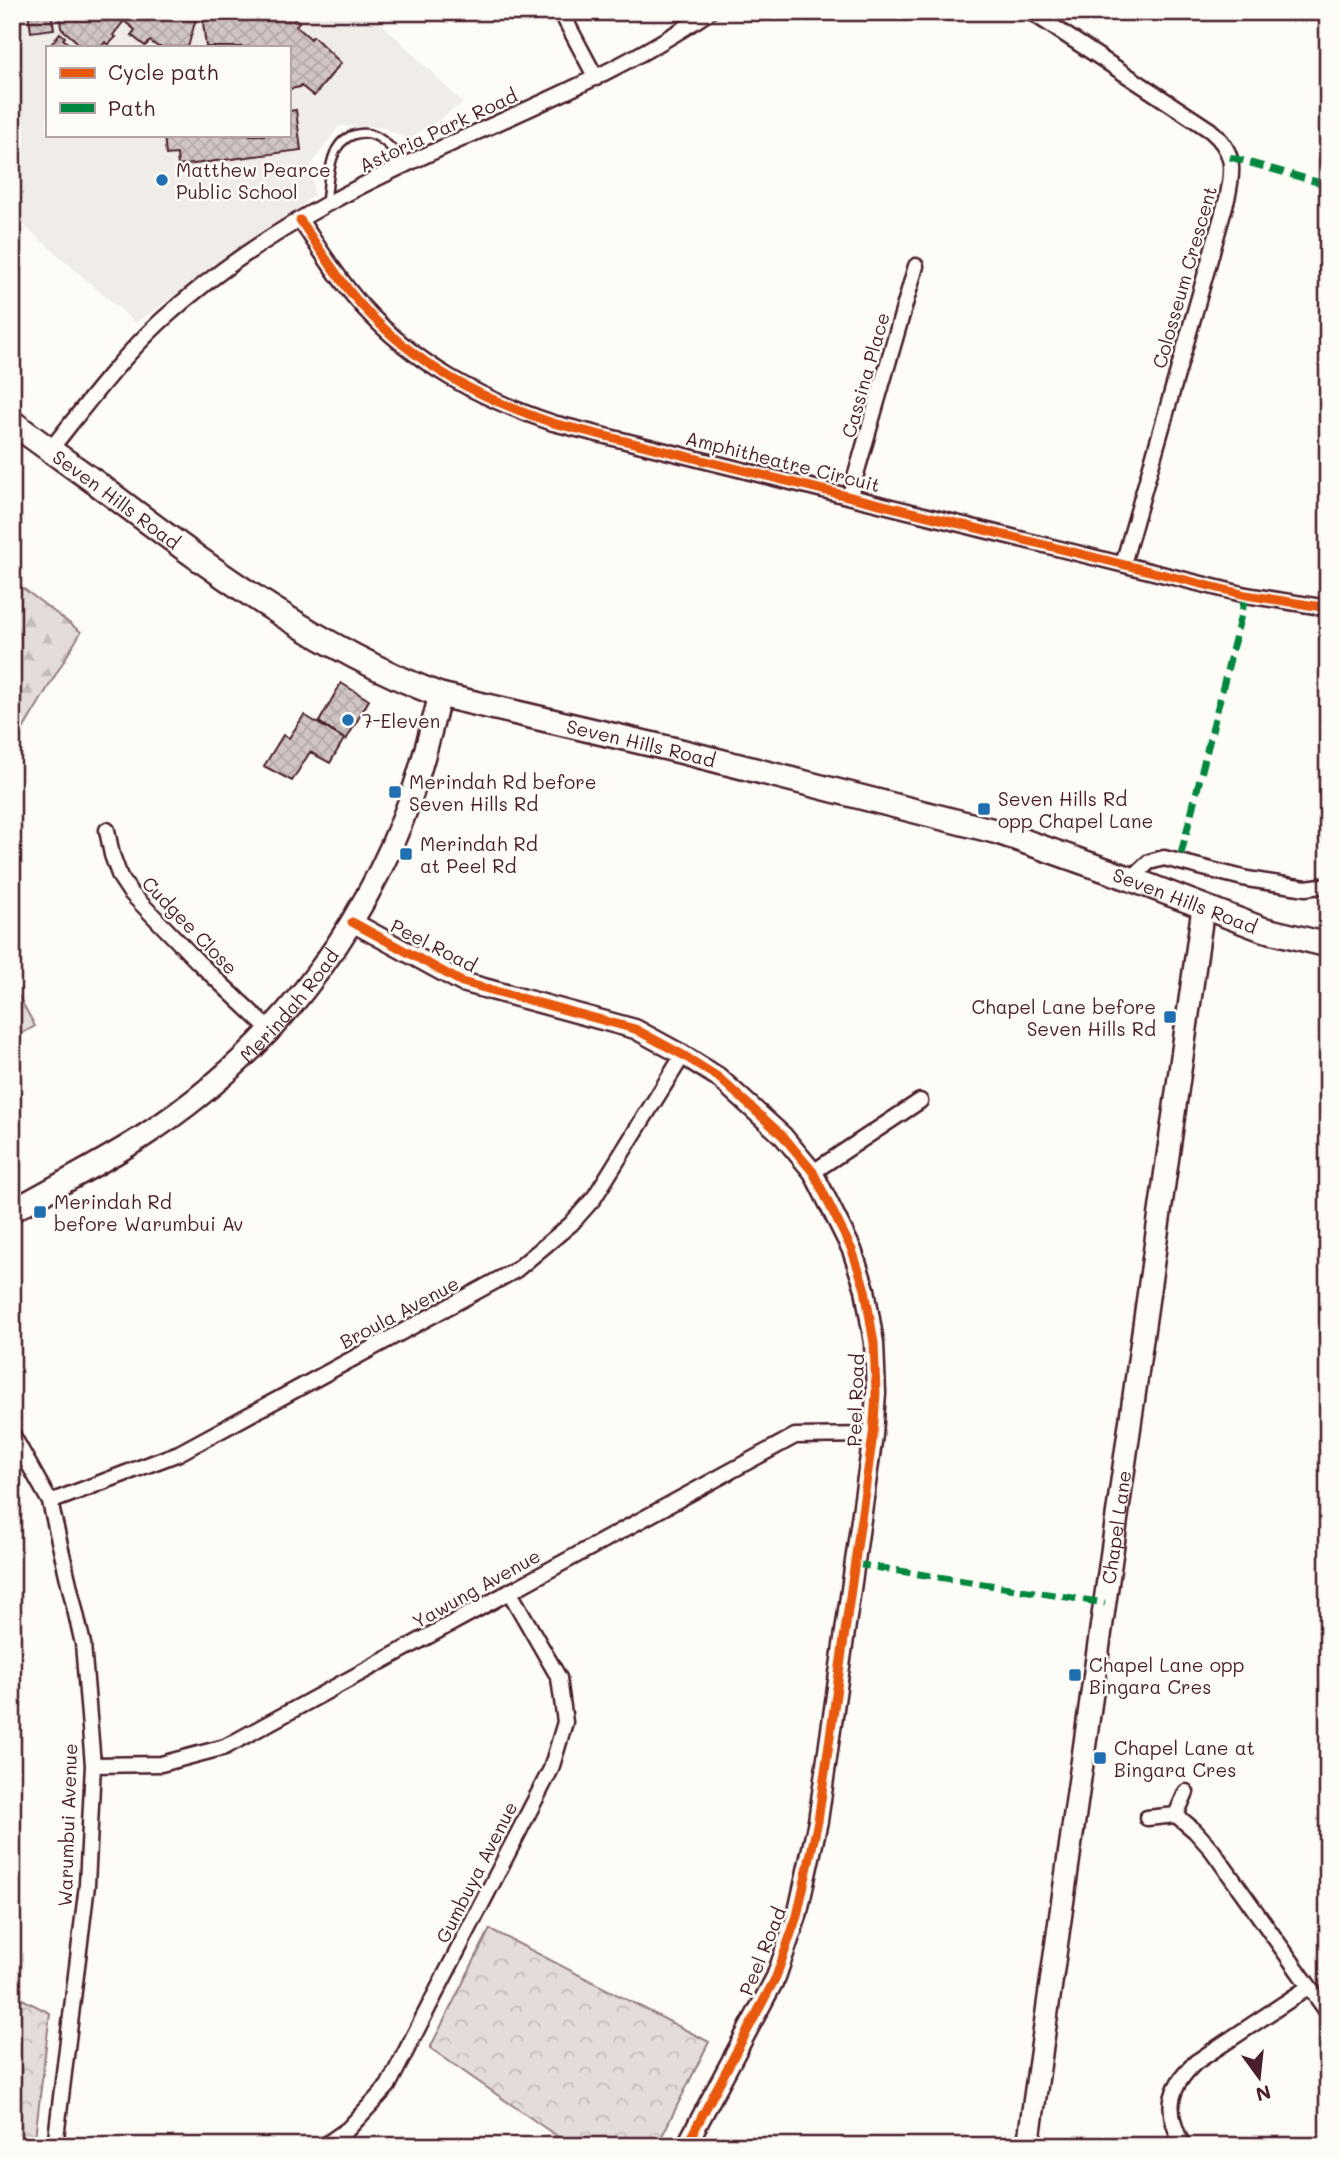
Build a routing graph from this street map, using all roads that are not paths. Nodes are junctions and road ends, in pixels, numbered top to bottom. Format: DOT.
graph roads {
  1 [pos="561,12"];
  2 [pos="709,12"];
  3 [pos="1031,12"];
  4 [pos="596,78"];
  5 [pos="408,165"];
  6 [pos="326,205"];
  7 [pos="300,220"];
  8 [pos="916,266"];
  9 [pos="12,422"];
  10 [pos="50,450"];
  11 [pos="850,495"];
  12 [pos="1123,564"];
  13 [pos="1328,608"];
  14 [pos="440,695"];
  15 [pos="107,830"];
  16 [pos="1131,878"];
  17 [pos="1328,885"];
  18 [pos="1203,908"];
  19 [pos="352,922"];
  20 [pos="1328,945"];
  21 [pos="271,1031"];
  22 [pos="683,1055"];
  23 [pos="920,1101"];
  24 [pos="813,1171"];
  25 [pos="12,1211"];
  26 [pos="12,1433"];
  27 [pos="873,1435"];
  28 [pos="50,1502"];
  29 [pos="509,1591"];
  30 [pos="93,1765"];
  31 [pos="1186,1792"];
  32 [pos="1175,1815"];
  33 [pos="1147,1818"];
  34 [pos="1309,1987"];
  35 [pos="1328,2013"];
  36 [pos="55,2146"];
  37 [pos="324,2146"];
  38 [pos="687,2146"];
  39 [pos="1028,2146"];
  40 [pos="1183,2146"];
  1 -- 4 [label="street"];
  2 -- 4 [label="street, Astoria Park Road"];
  3 -- 12 [label="street, Colosseum Crescent"];
  4 -- 5 [label="street, Astoria Park Road"];
  5 -- 6 [label="street, Astoria Park Road"];
  5 -- 6 [label="lane"];
  6 -- 7 [label="street, Astoria Park Road"];
  7 -- 10 [label="street, Astoria Park Road"];
  7 -- 11 [label="street, Amphitheatre Circuit"];
  8 -- 11 [label="street, Cassina Place"];
  9 -- 10 [label="main road, Seven Hills Road"];
  10 -- 14 [label="main road, Seven Hills Road"];
  11 -- 12 [label="street, Amphitheatre Circuit"];
  12 -- 13 [label="street, Amphitheatre Circuit"];
  14 -- 16 [label="main road, Seven Hills Road"];
  14 -- 19 [label="main road, Merindah Road"];
  15 -- 21 [label="street, Cudgee Close"];
  16 -- 17 [label="street"];
  16 -- 18 [label="main road, Seven Hills Road"];
  18 -- 20 [label="main road, Seven Hills Road"];
  18 -- 39 [label="main road, Chapel Lane"];
  19 -- 21 [label="main road, Merindah Road"];
  19 -- 22 [label="street, Peel Road"];
  21 -- 25 [label="main road, Merindah Road"];
  22 -- 24 [label="street, Peel Road"];
  22 -- 28 [label="street, Broula Avenue"];
  23 -- 24 [label="street"];
  24 -- 27 [label="street, Peel Road"];
  26 -- 28 [label="street, Warumbui Avenue"];
  27 -- 29 [label="street, Yawung Avenue"];
  27 -- 38 [label="street, Peel Road"];
  28 -- 30 [label="street, Warumbui Avenue"];
  29 -- 30 [label="street, Yawung Avenue"];
  29 -- 37 [label="street, Gumbuya Avenue"];
  30 -- 36 [label="street, Warumbui Avenue"];
  31 -- 32 [label="street"];
  32 -- 33 [label="street"];
  32 -- 34 [label="street"];
  34 -- 35 [label="street"];
  34 -- 40 [label="street"];
}
